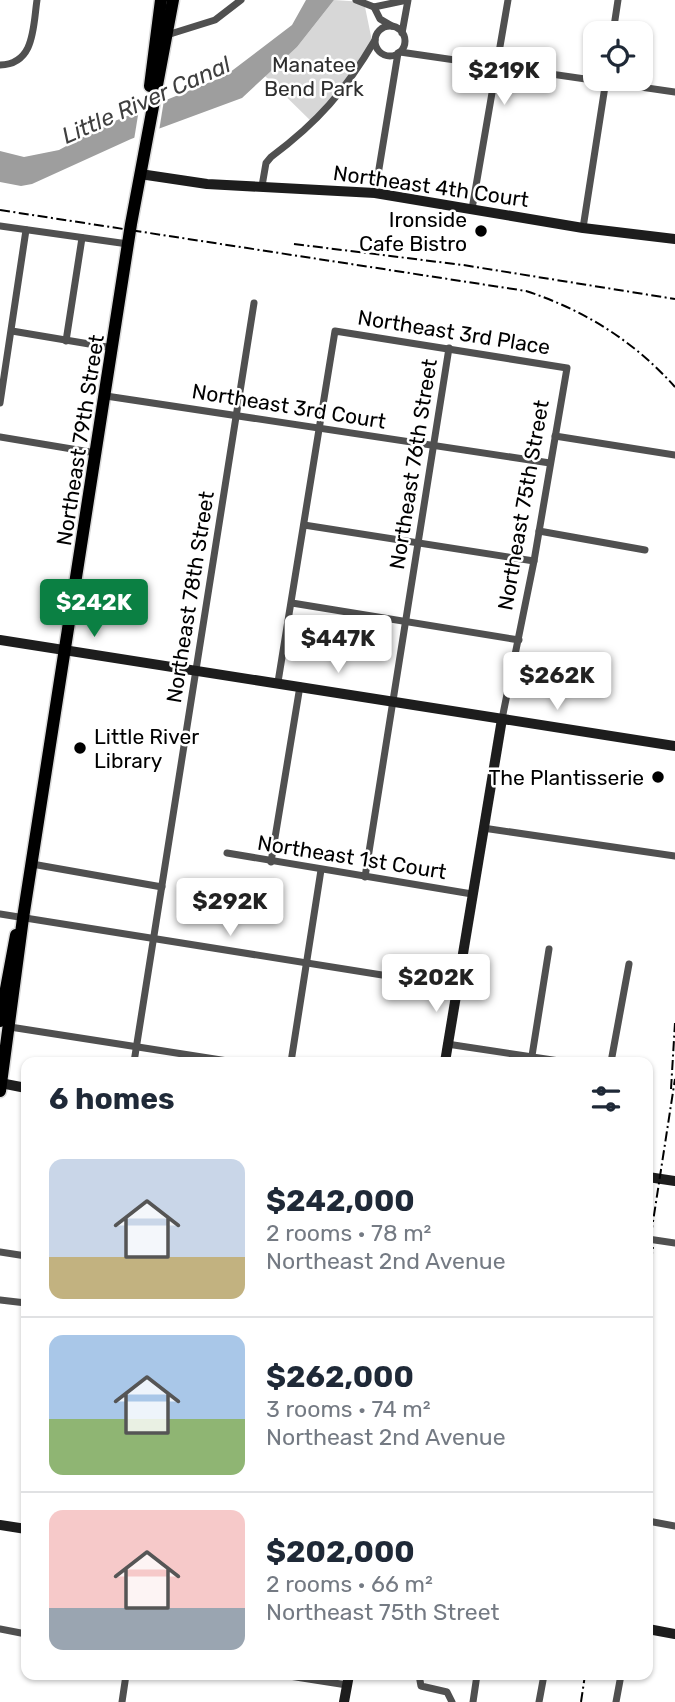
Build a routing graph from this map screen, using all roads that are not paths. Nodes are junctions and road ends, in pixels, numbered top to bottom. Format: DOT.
graph roads {
  1 [pos="37,0"];
  2 [pos="161,0"];
  3 [pos="173,0"];
  4 [pos="241,0"];
  5 [pos="356,0"];
  6 [pos="407,0"];
  7 [pos="508,0"];
  8 [pos="618,0"];
  9 [pos="374,7"];
  10 [pos="380,19"];
  11 [pos="404,20"];
  12 [pos="615,21"];
  13 [pos="393,26"];
  14 [pos="167,36"];
  15 [pos="377,36"];
  16 [pos="403,37"];
  17 [pos="412,51"];
  18 [pos="399,52"];
  19 [pos="384,54"];
  20 [pos="365,57"];
  21 [pos="396,64"];
  22 [pos="0,65"];
  23 [pos="497,65"];
  24 [pos="583,77"];
  25 [pos="653,88"];
  26 [pos="604,91"];
  27 [pos="675,92"];
  28 [pos="151,105"];
  29 [pos="140,174"];
  30 [pos="262,186"];
  31 [pos="375,193"];
  32 [pos="472,209"];
  33 [pos="0,226"];
  34 [pos="583,228"];
  35 [pos="26,230"];
  36 [pos="82,238"];
  37 [pos="675,239"];
  38 [pos="128,244"];
  39 [pos="254,303"];
  40 [pos="12,331"];
  41 [pos="66,341"];
  42 [pos="113,348"];
  43 [pos="449,348"];
  44 [pos="566,368"];
  45 [pos="106,397"];
  46 [pos="0,404"];
  47 [pos="237,416"];
  48 [pos="320,428"];
  49 [pos="555,436"];
  50 [pos="0,437"];
  51 [pos="433,445"];
  52 [pos="97,453"];
  53 [pos="675,455"];
  54 [pos="550,463"];
  55 [pos="304,525"];
  56 [pos="539,531"];
  57 [pos="418,543"];
  58 [pos="645,550"];
  59 [pos="534,561"];
  60 [pos="292,603"];
  61 [pos="406,622"];
  62 [pos="0,640"];
  63 [pos="519,640"];
  64 [pos="66,650"];
  65 [pos="197,670"];
  66 [pos="278,682"];
  67 [pos="300,686"];
  68 [pos="392,701"];
  69 [pos="502,719"];
  70 [pos="675,746"];
  71 [pos="483,828"];
  72 [pos="227,853"];
  73 [pos="675,856"];
  74 [pos="271,862"];
  75 [pos="32,864"];
  76 [pos="321,870"];
  77 [pos="365,877"];
  78 [pos="162,887"];
  79 [pos="472,894"];
  80 [pos="0,914"];
  81 [pos="23,918"];
  82 [pos="154,940"];
  83 [pos="549,950"];
  84 [pos="305,964"];
  85 [pos="629,964"];
  86 [pos="457,987"];
  87 [pos="5,1024"];
  88 [pos="447,1044"];
  89 [pos="136,1048"];
  90 [pos="135,1057"];
  91 [pos="199,1057"];
  92 [pos="292,1057"];
  93 [pos="446,1057"];
  94 [pos="515,1057"];
  95 [pos="531,1057"];
  96 [pos="612,1057"];
  97 [pos="0,1086"];
  98 [pos="21,1087"];
  99 [pos="653,1178"];
  100 [pos="675,1181"];
  101 [pos="653,1241"];
  102 [pos="675,1243"];
  103 [pos="0,1252"];
  104 [pos="21,1255"];
  105 [pos="0,1300"];
  106 [pos="21,1302"];
  107 [pos="653,1522"];
  108 [pos="0,1525"];
  109 [pos="675,1526"];
  110 [pos="21,1527"];
  111 [pos="0,1629"];
  112 [pos="653,1630"];
  113 [pos="21,1633"];
  114 [pos="675,1634"];
  115 [pos="125,1680"];
  116 [pos="348,1680"];
  117 [pos="420,1680"];
  118 [pos="476,1680"];
  119 [pos="543,1680"];
  120 [pos="620,1680"];
  121 [pos="452,1700"];
  122 [pos="121,1702"];
  123 [pos="344,1702"];
  124 [pos="473,1702"];
  125 [pos="539,1702"];
  126 [pos="616,1702"];
  1 -- 22 [label="street"];
  2 -- 28 [label="main road, Northeast 79th Street"];
  3 -- 14 [label="main road, Northeast 79th Street"];
  4 -- 14 [label="street"];
  5 -- 9 [label="street"];
  6 -- 9 [label="street"];
  6 -- 11 [label="street"];
  7 -- 23 [label="street"];
  8 -- 12 [label="street"];
  9 -- 10 [label="street"];
  10 -- 13 [label="street"];
  10 -- 15 [label="street"];
  11 -- 13 [label="street"];
  11 -- 16 [label="street"];
  13 -- 15 [label="street"];
  13 -- 16 [label="street"];
  14 -- 28 [label="main road, Northeast 79th Street"];
  15 -- 19 [label="street"];
  15 -- 20 [label="street"];
  16 -- 17 [label="street"];
  16 -- 18 [label="street"];
  17 -- 18 [label="street"];
  17 -- 23 [label="street"];
  18 -- 19 [label="street"];
  18 -- 21 [label="street"];
  19 -- 20 [label="street"];
  19 -- 21 [label="street"];
  20 -- 30 [label="street"];
  21 -- 31 [label="street"];
  23 -- 24 [label="street"];
  23 -- 32 [label="street"];
  25 -- 27 [label="street"];
  26 -- 34 [label="street"];
  28 -- 29 [label="main road, Northeast 79th Street"];
  29 -- 30 [label="street, Northeast 4th Court"];
  29 -- 38 [label="main road, Northeast 79th Street"];
  30 -- 31 [label="street, Northeast 4th Court"];
  31 -- 32 [label="street, Northeast 4th Court"];
  32 -- 34 [label="street, Northeast 4th Court"];
  33 -- 35 [label="street"];
  34 -- 37 [label="street, Northeast 4th Court"];
  35 -- 36 [label="street"];
  35 -- 40 [label="street"];
  36 -- 38 [label="street"];
  36 -- 41 [label="street"];
  38 -- 42 [label="main road, Northeast 79th Street"];
  39 -- 47 [label="street, Northeast 78th Street"];
  40 -- 41 [label="street"];
  40 -- 46 [label="street"];
  41 -- 42 [label="street"];
  42 -- 45 [label="main road, Northeast 79th Street"];
  43 -- 44 [label="street, Northeast 3rd Place"];
  43 -- 48 [label="street, Northeast 3rd Place"];
  43 -- 51 [label="street, Northeast 76th Street"];
  44 -- 49 [label="street, Northeast 75th Street"];
  45 -- 47 [label="street, Northeast 3rd Court"];
  45 -- 52 [label="main road, Northeast 79th Street"];
  47 -- 48 [label="street, Northeast 3rd Court"];
  47 -- 65 [label="street, Northeast 78th Street"];
  48 -- 51 [label="street, Northeast 3rd Court"];
  48 -- 55 [label="street"];
  49 -- 53 [label="street"];
  49 -- 54 [label="street, Northeast 75th Street"];
  50 -- 52 [label="street"];
  51 -- 54 [label="street, Northeast 3rd Court"];
  51 -- 57 [label="street, Northeast 76th Street"];
  52 -- 64 [label="main road, Northeast 79th Street"];
  54 -- 56 [label="street, Northeast 75th Street"];
  55 -- 57 [label="street"];
  55 -- 60 [label="street"];
  56 -- 58 [label="street"];
  56 -- 59 [label="street, Northeast 75th Street"];
  57 -- 59 [label="street"];
  57 -- 61 [label="street, Northeast 76th Street"];
  59 -- 63 [label="street, Northeast 75th Street"];
  60 -- 61 [label="street"];
  60 -- 66 [label="street"];
  61 -- 63 [label="street"];
  61 -- 68 [label="street, Northeast 76th Street"];
  62 -- 64 [label="street"];
  63 -- 69 [label="street, Northeast 75th Street"];
  64 -- 65 [label="street"];
  64 -- 75 [label="main road, Northeast 79th Street"];
  65 -- 66 [label="street"];
  65 -- 78 [label="street, Northeast 78th Street"];
  66 -- 67 [label="street"];
  67 -- 68 [label="street"];
  67 -- 74 [label="street"];
  68 -- 69 [label="street"];
  68 -- 77 [label="street, Northeast 76th Street"];
  69 -- 70 [label="street"];
  69 -- 71 [label="street, Northeast 75th Street"];
  71 -- 73 [label="street"];
  71 -- 79 [label="street, Northeast 75th Street"];
  72 -- 74 [label="street, Northeast 1st Court"];
  74 -- 76 [label="street, Northeast 1st Court"];
  75 -- 78 [label="street"];
  75 -- 81 [label="main road, Northeast 79th Street"];
  76 -- 77 [label="street, Northeast 1st Court"];
  76 -- 84 [label="street"];
  77 -- 79 [label="street, Northeast 1st Court"];
  78 -- 82 [label="street, Northeast 78th Street"];
  79 -- 86 [label="street, Northeast 75th Street"];
  80 -- 81 [label="street"];
  81 -- 82 [label="street"];
  81 -- 87 [label="main road, Northeast 79th Street"];
  82 -- 84 [label="street"];
  82 -- 89 [label="street, Northeast 78th Street"];
  83 -- 95 [label="street"];
  84 -- 86 [label="street"];
  84 -- 92 [label="street"];
  85 -- 96 [label="street"];
  86 -- 88 [label="street, Northeast 75th Street"];
  87 -- 89 [label="street"];
  87 -- 97 [label="main road, Northeast 79th Street"];
  88 -- 93 [label="street, Northeast 75th Street"];
  88 -- 94 [label="street"];
  89 -- 90 [label="street, Northeast 78th Street"];
  89 -- 91 [label="street"];
  97 -- 98 [label="street"];
  99 -- 100 [label="street"];
  101 -- 102 [label="street"];
  103 -- 104 [label="street"];
  105 -- 106 [label="street"];
  107 -- 109 [label="street"];
  108 -- 110 [label="street"];
  111 -- 113 [label="street"];
  112 -- 114 [label="street"];
  115 -- 122 [label="street"];
  116 -- 123 [label="street"];
  117 -- 121 [label="street"];
  118 -- 124 [label="street"];
  119 -- 125 [label="street"];
  120 -- 126 [label="street"];
}
